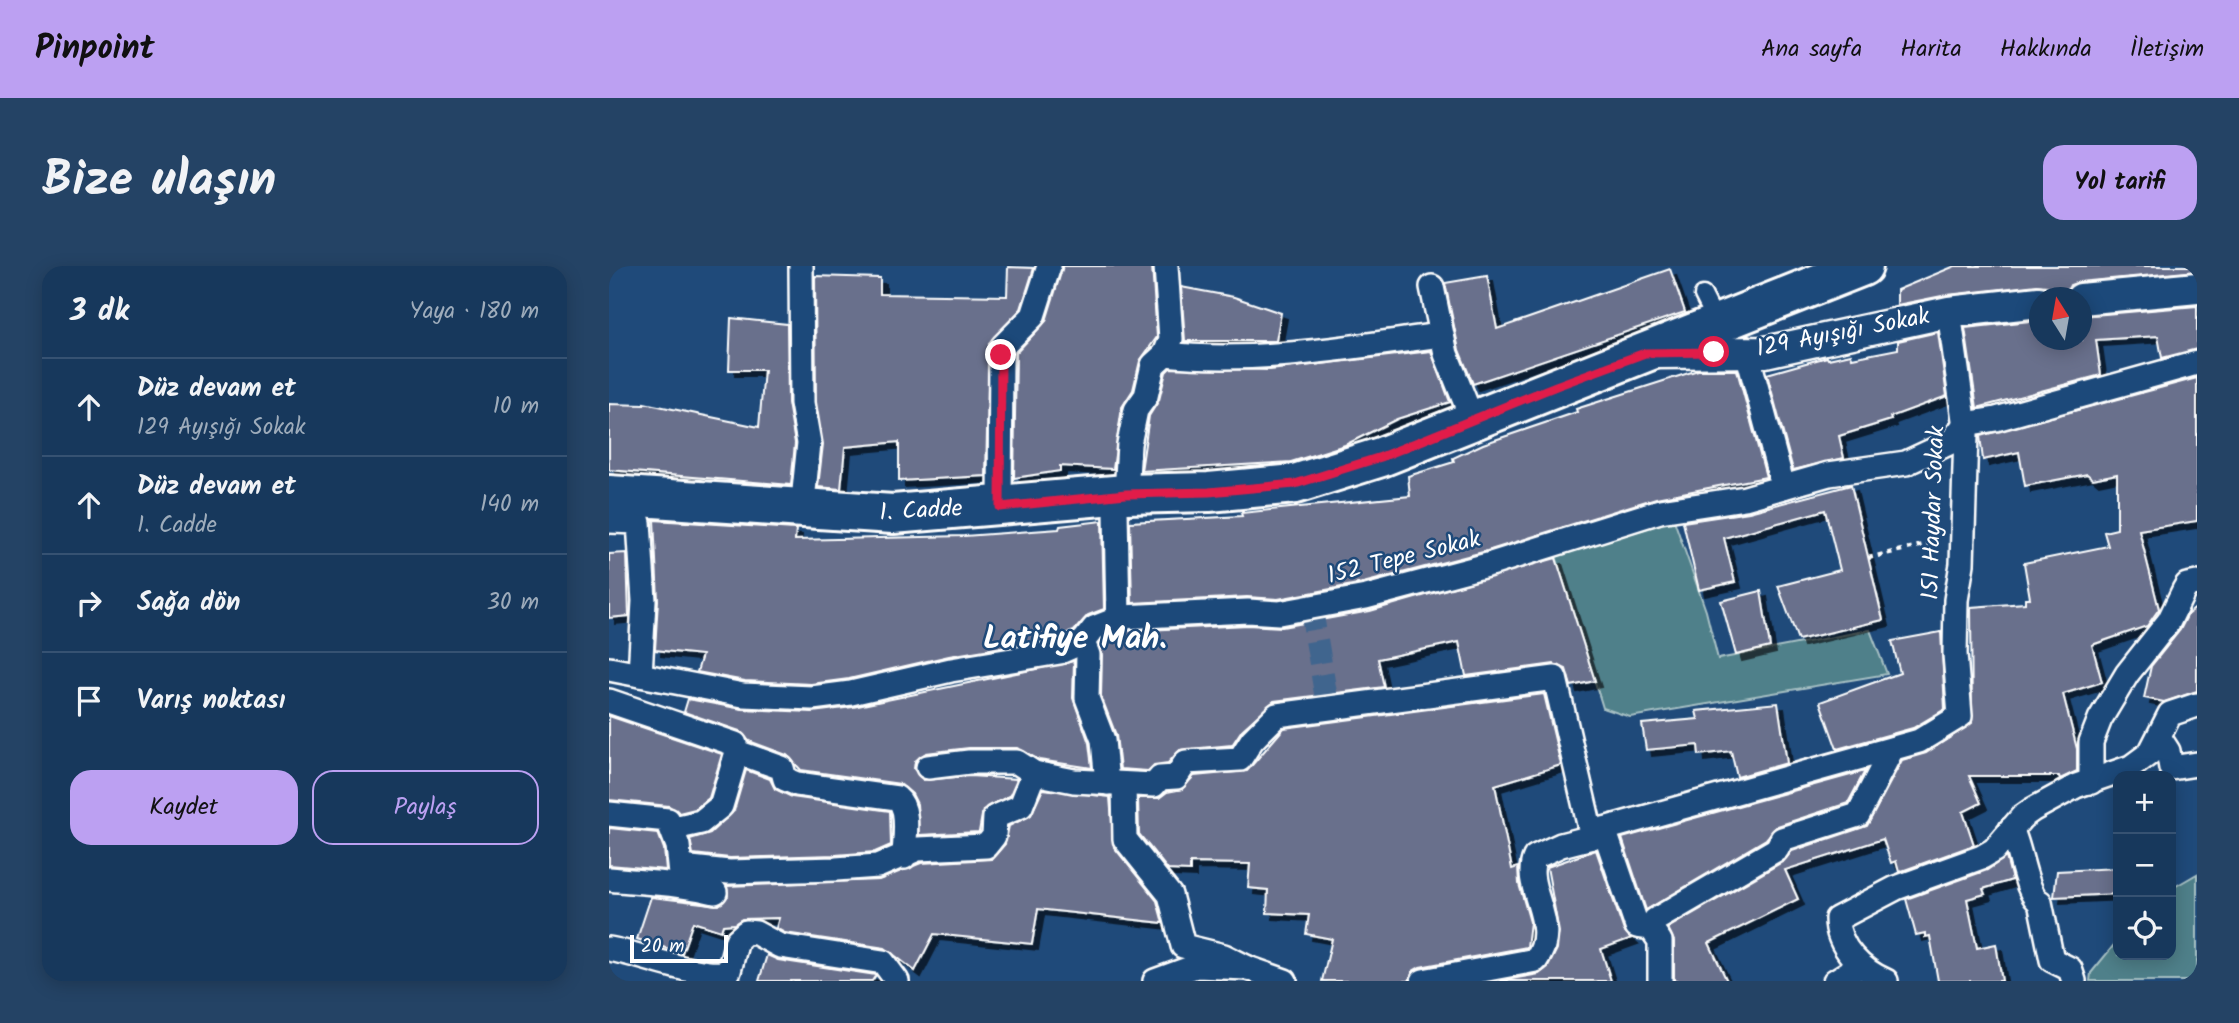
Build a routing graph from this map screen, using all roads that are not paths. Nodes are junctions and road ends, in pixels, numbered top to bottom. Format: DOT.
graph roads {
  1 [pos="801,266"];
  2 [pos="1049,266"];
  3 [pos="1166,266"];
  4 [pos="1863,266"];
  5 [pos="1432,287"];
  6 [pos="2197,288"];
  7 [pos="2092,298"];
  8 [pos="2029,303"];
  9 [pos="1949,312"];
  10 [pos="1441,335"];
  11 [pos="1747,352"];
  12 [pos="1645,353"];
  13 [pos="1165,354"];
  14 [pos="2197,363"];
  15 [pos="1472,419"];
  16 [pos="1965,424"];
  17 [pos="1783,487"];
  18 [pos="609,495"];
  19 [pos="1121,502"];
  20 [pos="1000,507"];
  21 [pos="802,510"];
  22 [pos="609,521"];
  23 [pos="2197,583"];
  24 [pos="1118,618"];
  25 [pos="1083,642"];
  26 [pos="609,669"];
  27 [pos="640,675"];
  28 [pos="609,701"];
  29 [pos="2197,705"];
  30 [pos="2159,737"];
  31 [pos="1892,749"];
  32 [pos="737,752"];
  33 [pos="2197,764"];
  34 [pos="928,767"];
  35 [pos="1034,773"];
  36 [pos="2091,782"];
  37 [pos="1116,783"];
  38 [pos="609,814"];
  39 [pos="2011,829"];
  40 [pos="674,833"];
  41 [pos="1598,833"];
  42 [pos="904,857"];
  43 [pos="682,875"];
  44 [pos="609,879"];
  45 [pos="715,892"];
  46 [pos="1651,928"];
  47 [pos="609,949"];
  48 [pos="1859,966"];
  49 [pos="1248,968"];
  50 [pos="1162,980"];
  51 [pos="897,981"];
  52 [pos="1285,981"];
  53 [pos="1423,981"];
  54 [pos="1660,981"];
  55 [pos="1835,981"];
  56 [pos="1886,981"];
  57 [pos="2074,981"];
  1 -- 21 [label="street"];
  2 -- 20 [label="street"];
  3 -- 13 [label="street"];
  4 -- 12 [label="main road, 1. Cadde"];
  5 -- 10 [label="street"];
  6 -- 7 [label="street"];
  8 -- 9 [label="street, 129 Ayışığı Sokak"];
  9 -- 11 [label="street, 129 Ayışığı Sokak"];
  9 -- 16 [label="street, 151 Haydar Sokak"];
  10 -- 13 [label="street"];
  10 -- 15 [label="street"];
  11 -- 12 [label="street, 129 Ayışığı Sokak"];
  11 -- 17 [label="street"];
  12 -- 15 [label="main road, 1. Cadde"];
  13 -- 19 [label="street"];
  14 -- 16 [label="street"];
  15 -- 19 [label="main road, 1. Cadde"];
  16 -- 17 [label="street, 152 Tepe Sokak"];
  16 -- 31 [label="street, 151 Haydar Sokak"];
  17 -- 24 [label="street, 152 Tepe Sokak"];
  18 -- 21 [label="main road, 1. Cadde"];
  19 -- 20 [label="main road, 1. Cadde"];
  19 -- 24 [label="street"];
  20 -- 21 [label="main road, 1. Cadde"];
  22 -- 27 [label="street"];
  23 -- 36 [label="street"];
  24 -- 25 [label="street, 152 Tepe Sokak"];
  25 -- 27 [label="street, 152 Tepe Sokak"];
  25 -- 37 [label="street"];
  26 -- 27 [label="street, 152 Tepe Sokak"];
  28 -- 32 [label="street"];
  29 -- 30 [label="street"];
  30 -- 33 [label="street"];
  30 -- 36 [label="street"];
  31 -- 41 [label="street"];
  31 -- 46 [label="street"];
  32 -- 40 [label="street"];
  32 -- 42 [label="street"];
  34 -- 35 [label="street"];
  35 -- 37 [label="street"];
  35 -- 42 [label="street"];
  36 -- 39 [label="street"];
  37 -- 41 [label="street"];
  37 -- 49 [label="street"];
  38 -- 40 [label="street"];
  39 -- 48 [label="street"];
  39 -- 57 [label="street"];
  40 -- 43 [label="street"];
  41 -- 46 [label="street"];
  41 -- 53 [label="street"];
  42 -- 43 [label="street"];
  43 -- 44 [label="street"];
  43 -- 45 [label="street"];
  46 -- 54 [label="street"];
  47 -- 51 [label="street"];
  48 -- 55 [label="street"];
  48 -- 56 [label="street"];
  49 -- 50 [label="street"];
  49 -- 52 [label="street"];
}
